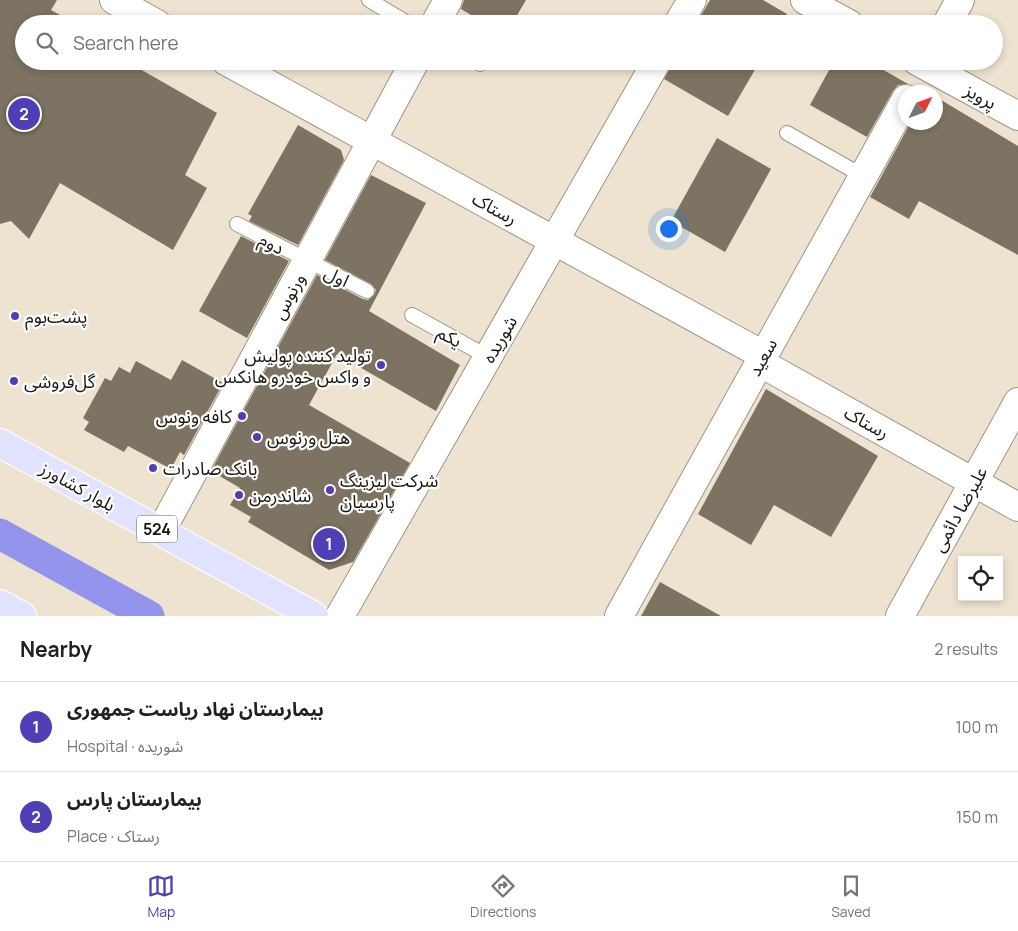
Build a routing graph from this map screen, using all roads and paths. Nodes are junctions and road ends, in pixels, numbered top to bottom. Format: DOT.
graph roads {
  1 [pos="114,0"];
  2 [pos="369,0"];
  3 [pos="448,0"];
  4 [pos="692,0"];
  5 [pos="805,0"];
  6 [pos="960,0"];
  7 [pos="141,15"];
  8 [pos="394,15"];
  9 [pos="440,15"];
  10 [pos="683,15"];
  11 [pos="832,15"];
  12 [pos="952,15"];
  13 [pos="242,70"];
  14 [pos="410,70"];
  15 [pos="652,70"];
  16 [pos="919,70"];
  17 [pos="936,70"];
  18 [pos="912,85"];
  19 [pos="898,113"];
  20 [pos="1018,116"];
  21 [pos="787,133"];
  22 [pos="372,141"];
  23 [pos="863,176"];
  24 [pos="237,224"];
  25 [pos="554,240"];
  26 [pos="307,261"];
  27 [pos="367,291"];
  28 [pos="412,315"];
  29 [pos="488,357"];
  30 [pos="762,358"];
  31 [pos="1018,402"];
  32 [pos="0,442"];
  33 [pos="974,482"];
  34 [pos="1018,507"];
  35 [pos="161,531"];
  36 [pos="0,604"];
  37 [pos="22,616"];
  38 [pos="314,616"];
  39 [pos="340,616"];
  40 [pos="619,616"];
  41 [pos="900,616"];
  1 -- 7 [label="street"];
  2 -- 8 [label="lane"];
  3 -- 9 [label="street"];
  4 -- 10 [label="street"];
  5 -- 11 [label="street"];
  6 -- 12 [label="street"];
  13 -- 22 [label="street, رستاک"];
  14 -- 22 [label="street, ورنوس"];
  15 -- 25 [label="street, شوریده"];
  16 -- 18 [label="street"];
  17 -- 20 [label="street, پرویز"];
  19 -- 23 [label="street, سعید"];
  21 -- 23 [label="lane"];
  22 -- 25 [label="street, رستاک"];
  22 -- 26 [label="street, ورنوس"];
  23 -- 30 [label="street, سعید"];
  24 -- 26 [label="lane, دوم"];
  25 -- 29 [label="street, شوریده"];
  25 -- 30 [label="street, رستاک"];
  26 -- 27 [label="lane, اول"];
  26 -- 35 [label="street, ورنوس"];
  28 -- 29 [label="lane, یکم"];
  29 -- 39 [label="street, شوریده"];
  30 -- 33 [label="street, رستاک"];
  30 -- 40 [label="street, سعید"];
  31 -- 33 [label="street, علیرضا دائمی"];
  32 -- 35 [label="main road, بلوار کشاورز / 524"];
  33 -- 34 [label="street, رستاک"];
  33 -- 41 [label="street, علیرضا دائمی"];
  35 -- 38 [label="main road, بلوار کشاورز / 524"];
  36 -- 37 [label="main road"];
}
